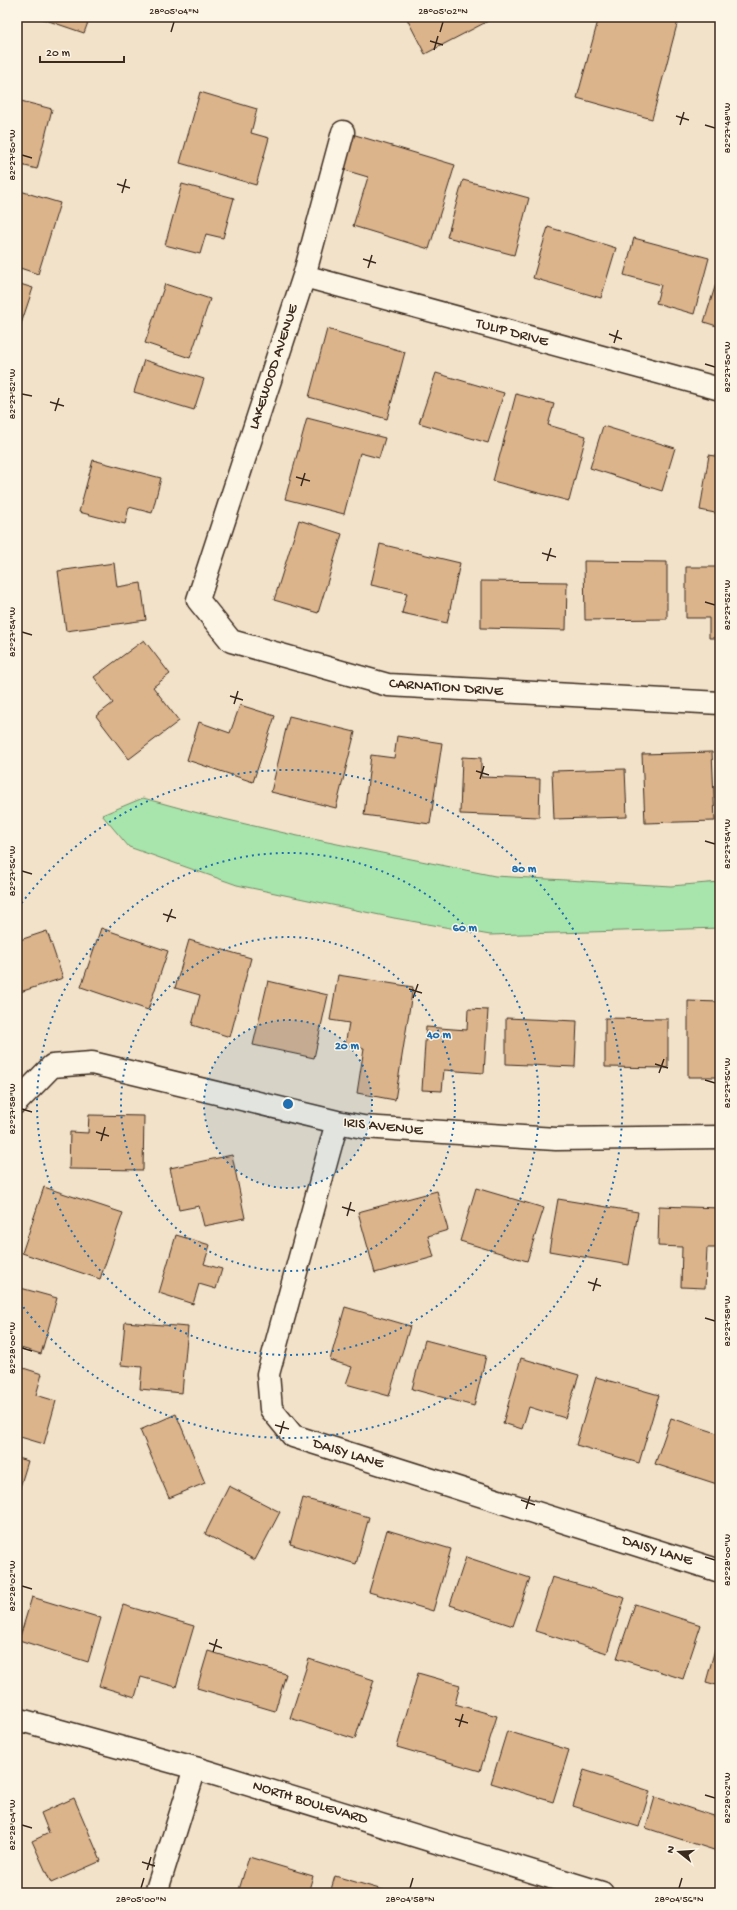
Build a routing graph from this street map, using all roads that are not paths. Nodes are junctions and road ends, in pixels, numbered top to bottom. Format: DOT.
graph roads {
  1 [pos="343,132"];
  2 [pos="304,276"];
  3 [pos="720,389"];
  4 [pos="198,600"];
  5 [pos="720,703"];
  6 [pos="17,1102"];
  7 [pos="337,1122"];
  8 [pos="720,1137"];
  9 [pos="720,1571"];
  10 [pos="17,1718"];
  11 [pos="196,1768"];
  12 [pos="156,1893"];
  13 [pos="602,1893"];
  1 -- 2 [label="street, LAKEWOOD AVENUE"];
  2 -- 3 [label="street, TULIP DRIVE"];
  2 -- 4 [label="street, LAKEWOOD AVENUE"];
  4 -- 5 [label="street, CARNATION DRIVE"];
  6 -- 7 [label="street, IRIS AVENUE"];
  7 -- 8 [label="street, IRIS AVENUE"];
  7 -- 9 [label="street, DAISY LANE"];
  10 -- 11 [label="street, NORTH BOULEVARD"];
  11 -- 12 [label="street"];
  11 -- 13 [label="street, NORTH BOULEVARD"];
}
